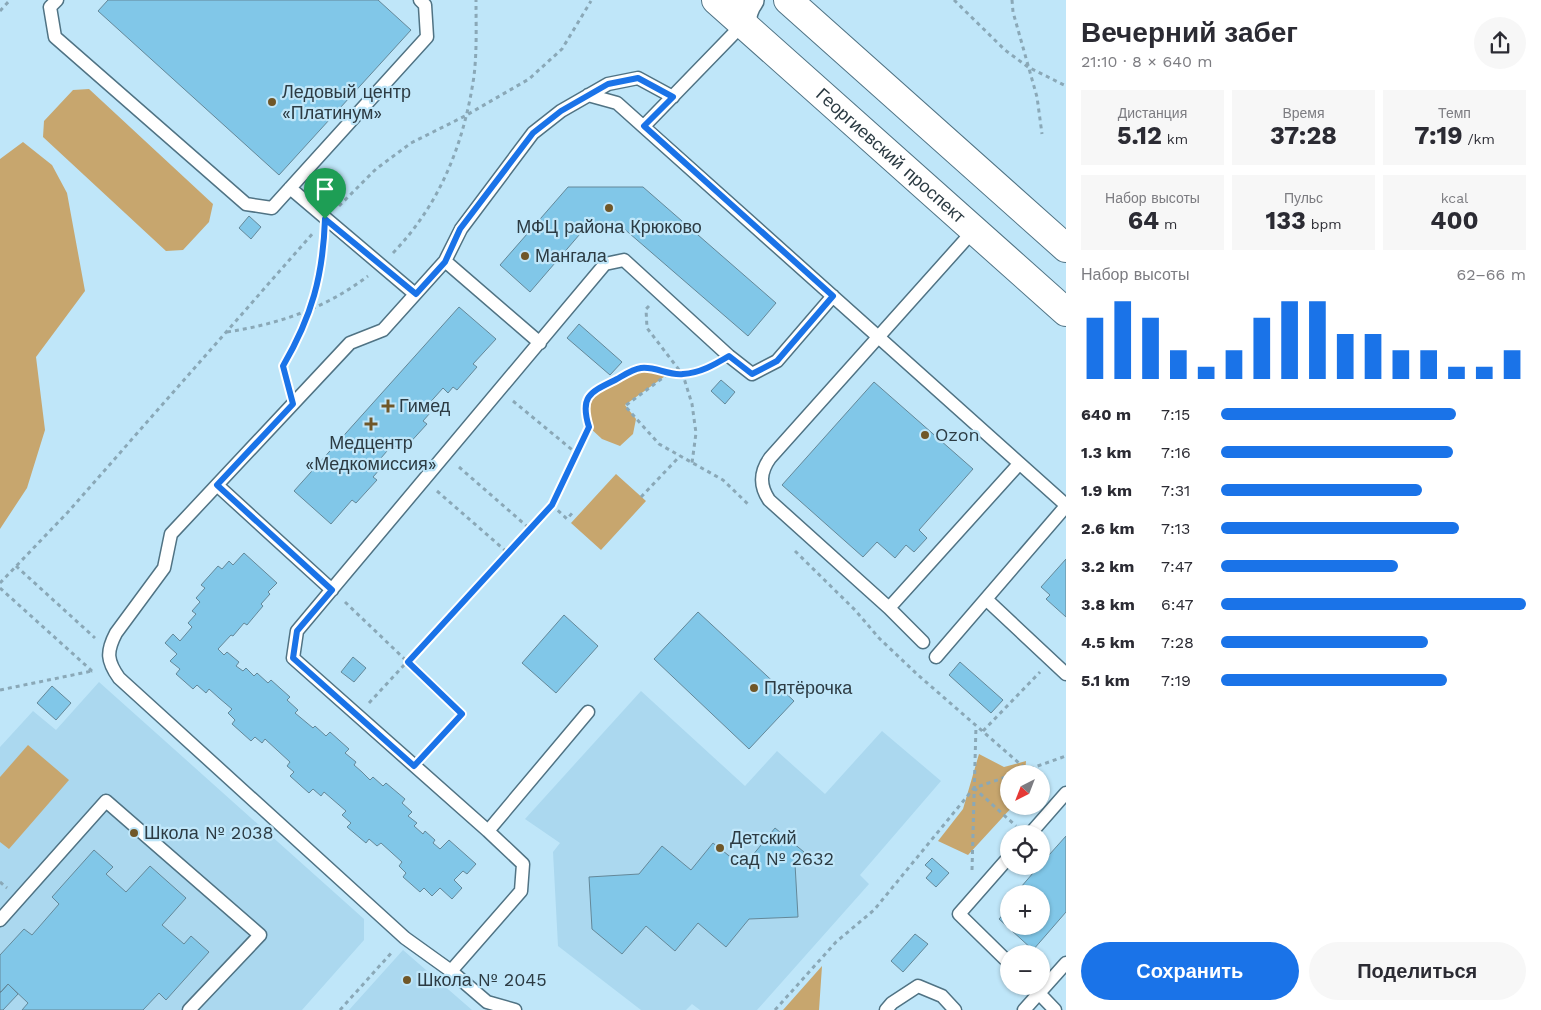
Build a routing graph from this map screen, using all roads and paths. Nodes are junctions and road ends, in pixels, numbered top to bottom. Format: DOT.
graph roads {
  1 [pos="10,0"];
  2 [pos="57,0"];
  3 [pos="420,0"];
  4 [pos="476,0"];
  5 [pos="716,0"];
  6 [pos="788,0"];
  7 [pos="954,0"];
  8 [pos="1012,0"];
  9 [pos="592,1"];
  10 [pos="0,11"];
  11 [pos="747,12"];
  12 [pos="1028,67"];
  13 [pos="1066,86"];
  14 [pos="588,95"];
  15 [pos="673,97"];
  16 [pos="465,116"];
  17 [pos="644,126"];
  18 [pos="1042,134"];
  19 [pos="290,188"];
  20 [pos="325,219"];
  21 [pos="974,230"];
  22 [pos="1066,248"];
  23 [pos="445,262"];
  24 [pos="381,266"];
  25 [pos="416,294"];
  26 [pos="660,294"];
  27 [pos="833,296"];
  28 [pos="310,310"];
  29 [pos="1066,312"];
  30 [pos="227,332"];
  31 [pos="878,337"];
  32 [pos="540,343"];
  33 [pos="729,356"];
  34 [pos="668,374"];
  35 [pos="683,374"];
  36 [pos="500,390"];
  37 [pos="293,404"];
  38 [pos="576,453"];
  39 [pos="446,455"];
  40 [pos="680,456"];
  41 [pos="692,463"];
  42 [pos="1020,464"];
  43 [pos="424,480"];
  44 [pos="217,485"];
  45 [pos="642,497"];
  46 [pos="552,505"];
  47 [pos="1066,506"];
  48 [pos="751,507"];
  49 [pos="574,511"];
  50 [pos="530,529"];
  51 [pos="793,548"];
  52 [pos="508,553"];
  53 [pos="16,566"];
  54 [pos="0,582"];
  55 [pos="0,588"];
  56 [pos="332,590"];
  57 [pos="987,600"];
  58 [pos="889,608"];
  59 [pos="923,642"];
  60 [pos="110,644"];
  61 [pos="936,657"];
  62 [pos="1052,660"];
  63 [pos="408,662"];
  64 [pos="111,666"];
  65 [pos="92,670"];
  66 [pos="1066,674"];
  67 [pos="0,690"];
  68 [pos="588,712"];
  69 [pos="357,716"];
  70 [pos="976,726"];
  71 [pos="983,732"];
  72 [pos="1066,756"];
  73 [pos="1021,765"];
  74 [pos="1041,765"];
  75 [pos="414,766"];
  76 [pos="1000,779"];
  77 [pos="974,788"];
  78 [pos="1066,793"];
  79 [pos="1015,825"];
  80 [pos="1038,825"];
  81 [pos="488,831"];
  82 [pos="1000,867"];
  83 [pos="972,899"];
  84 [pos="0,920"];
  85 [pos="405,938"];
  86 [pos="1000,954"];
  87 [pos="1066,963"];
  88 [pos="451,971"];
  89 [pos="1050,977"];
  90 [pos="1032,995"];
  91 [pos="1040,995"];
  92 [pos="189,1010"];
  93 [pos="340,1010"];
  94 [pos="514,1010"];
  95 [pos="775,1010"];
  96 [pos="886,1010"];
  97 [pos="955,1010"];
  98 [pos="1024,1010"];
  99 [pos="1055,1010"];
  1 -- 10 [label="path"];
  2 -- 19 [label="lane"];
  3 -- 19 [label="lane"];
  4 -- 16 [label="path"];
  5 -- 11 [label="main road, Георгиевский проспект"];
  6 -- 22 [label="main road"];
  7 -- 12 [label="path"];
  8 -- 12 [label="path"];
  9 -- 16 [label="path"];
  11 -- 15 [label="lane"];
  11 -- 21 [label="main road, Георгиевский проспект"];
  12 -- 13 [label="path"];
  12 -- 18 [label="path"];
  14 -- 15 [label="lane"];
  14 -- 17 [label="lane"];
  14 -- 23 [label="lane"];
  15 -- 17 [label="lane"];
  16 -- 20 [label="path"];
  16 -- 24 [label="path"];
  17 -- 27 [label="lane"];
  19 -- 20 [label="lane"];
  20 -- 24 [label="lane"];
  20 -- 28 [label="path"];
  20 -- 30 [label="path"];
  21 -- 29 [label="main road, Георгиевский проспект"];
  21 -- 31 [label="lane"];
  23 -- 25 [label="lane"];
  23 -- 32 [label="lane"];
  24 -- 25 [label="lane"];
  24 -- 28 [label="path"];
  25 -- 37 [label="lane"];
  26 -- 32 [label="lane"];
  26 -- 33 [label="lane"];
  26 -- 35 [label="path"];
  27 -- 31 [label="lane"];
  27 -- 33 [label="lane"];
  28 -- 30 [label="path"];
  28 -- 37 [label="path"];
  30 -- 53 [label="path"];
  31 -- 42 [label="lane"];
  31 -- 58 [label="lane"];
  32 -- 36 [label="lane"];
  33 -- 35 [label="path"];
  34 -- 35 [label="path"];
  34 -- 38 [label="path"];
  34 -- 40 [label="path"];
  35 -- 41 [label="path"];
  36 -- 38 [label="path"];
  36 -- 39 [label="lane"];
  37 -- 44 [label="lane"];
  38 -- 46 [label="path"];
  39 -- 43 [label="lane"];
  39 -- 50 [label="path"];
  40 -- 41 [label="path"];
  40 -- 45 [label="path"];
  41 -- 48 [label="path"];
  42 -- 47 [label="lane"];
  42 -- 58 [label="lane"];
  43 -- 52 [label="path"];
  43 -- 56 [label="lane"];
  44 -- 56 [label="lane"];
  44 -- 60 [label="lane"];
  46 -- 49 [label="path"];
  46 -- 50 [label="path"];
  47 -- 57 [label="lane"];
  50 -- 52 [label="path"];
  51 -- 70 [label="path"];
  52 -- 63 [label="path"];
  53 -- 54 [label="path"];
  53 -- 60 [label="path"];
  55 -- 65 [label="path"];
  56 -- 63 [label="path"];
  56 -- 69 [label="lane"];
  57 -- 61 [label="lane"];
  57 -- 62 [label="lane"];
  58 -- 59 [label="lane"];
  60 -- 64 [label="lane"];
  62 -- 66 [label="lane"];
  62 -- 71 [label="path"];
  63 -- 69 [label="path"];
  63 -- 75 [label="path"];
  64 -- 65 [label="path"];
  64 -- 85 [label="lane"];
  65 -- 67 [label="path"];
  68 -- 81 [label="lane"];
  69 -- 75 [label="lane"];
  70 -- 71 [label="path"];
  70 -- 77 [label="path"];
  71 -- 73 [label="path"];
  72 -- 74 [label="path"];
  75 -- 81 [label="lane"];
  76 -- 77 [label="path"];
  77 -- 79 [label="path"];
  77 -- 83 [label="path"];
  77 -- 95 [label="path"];
  78 -- 80 [label="lane"];
  81 -- 88 [label="lane"];
  82 -- 83 [label="lane"];
  83 -- 86 [label="lane"];
  84 -- 92 [label="lane"];
  85 -- 88 [label="lane"];
  85 -- 93 [label="path"];
  87 -- 89 [label="lane"];
  88 -- 94 [label="lane"];
  90 -- 98 [label="lane"];
  91 -- 99 [label="lane"];
  96 -- 97 [label="lane"];
}
